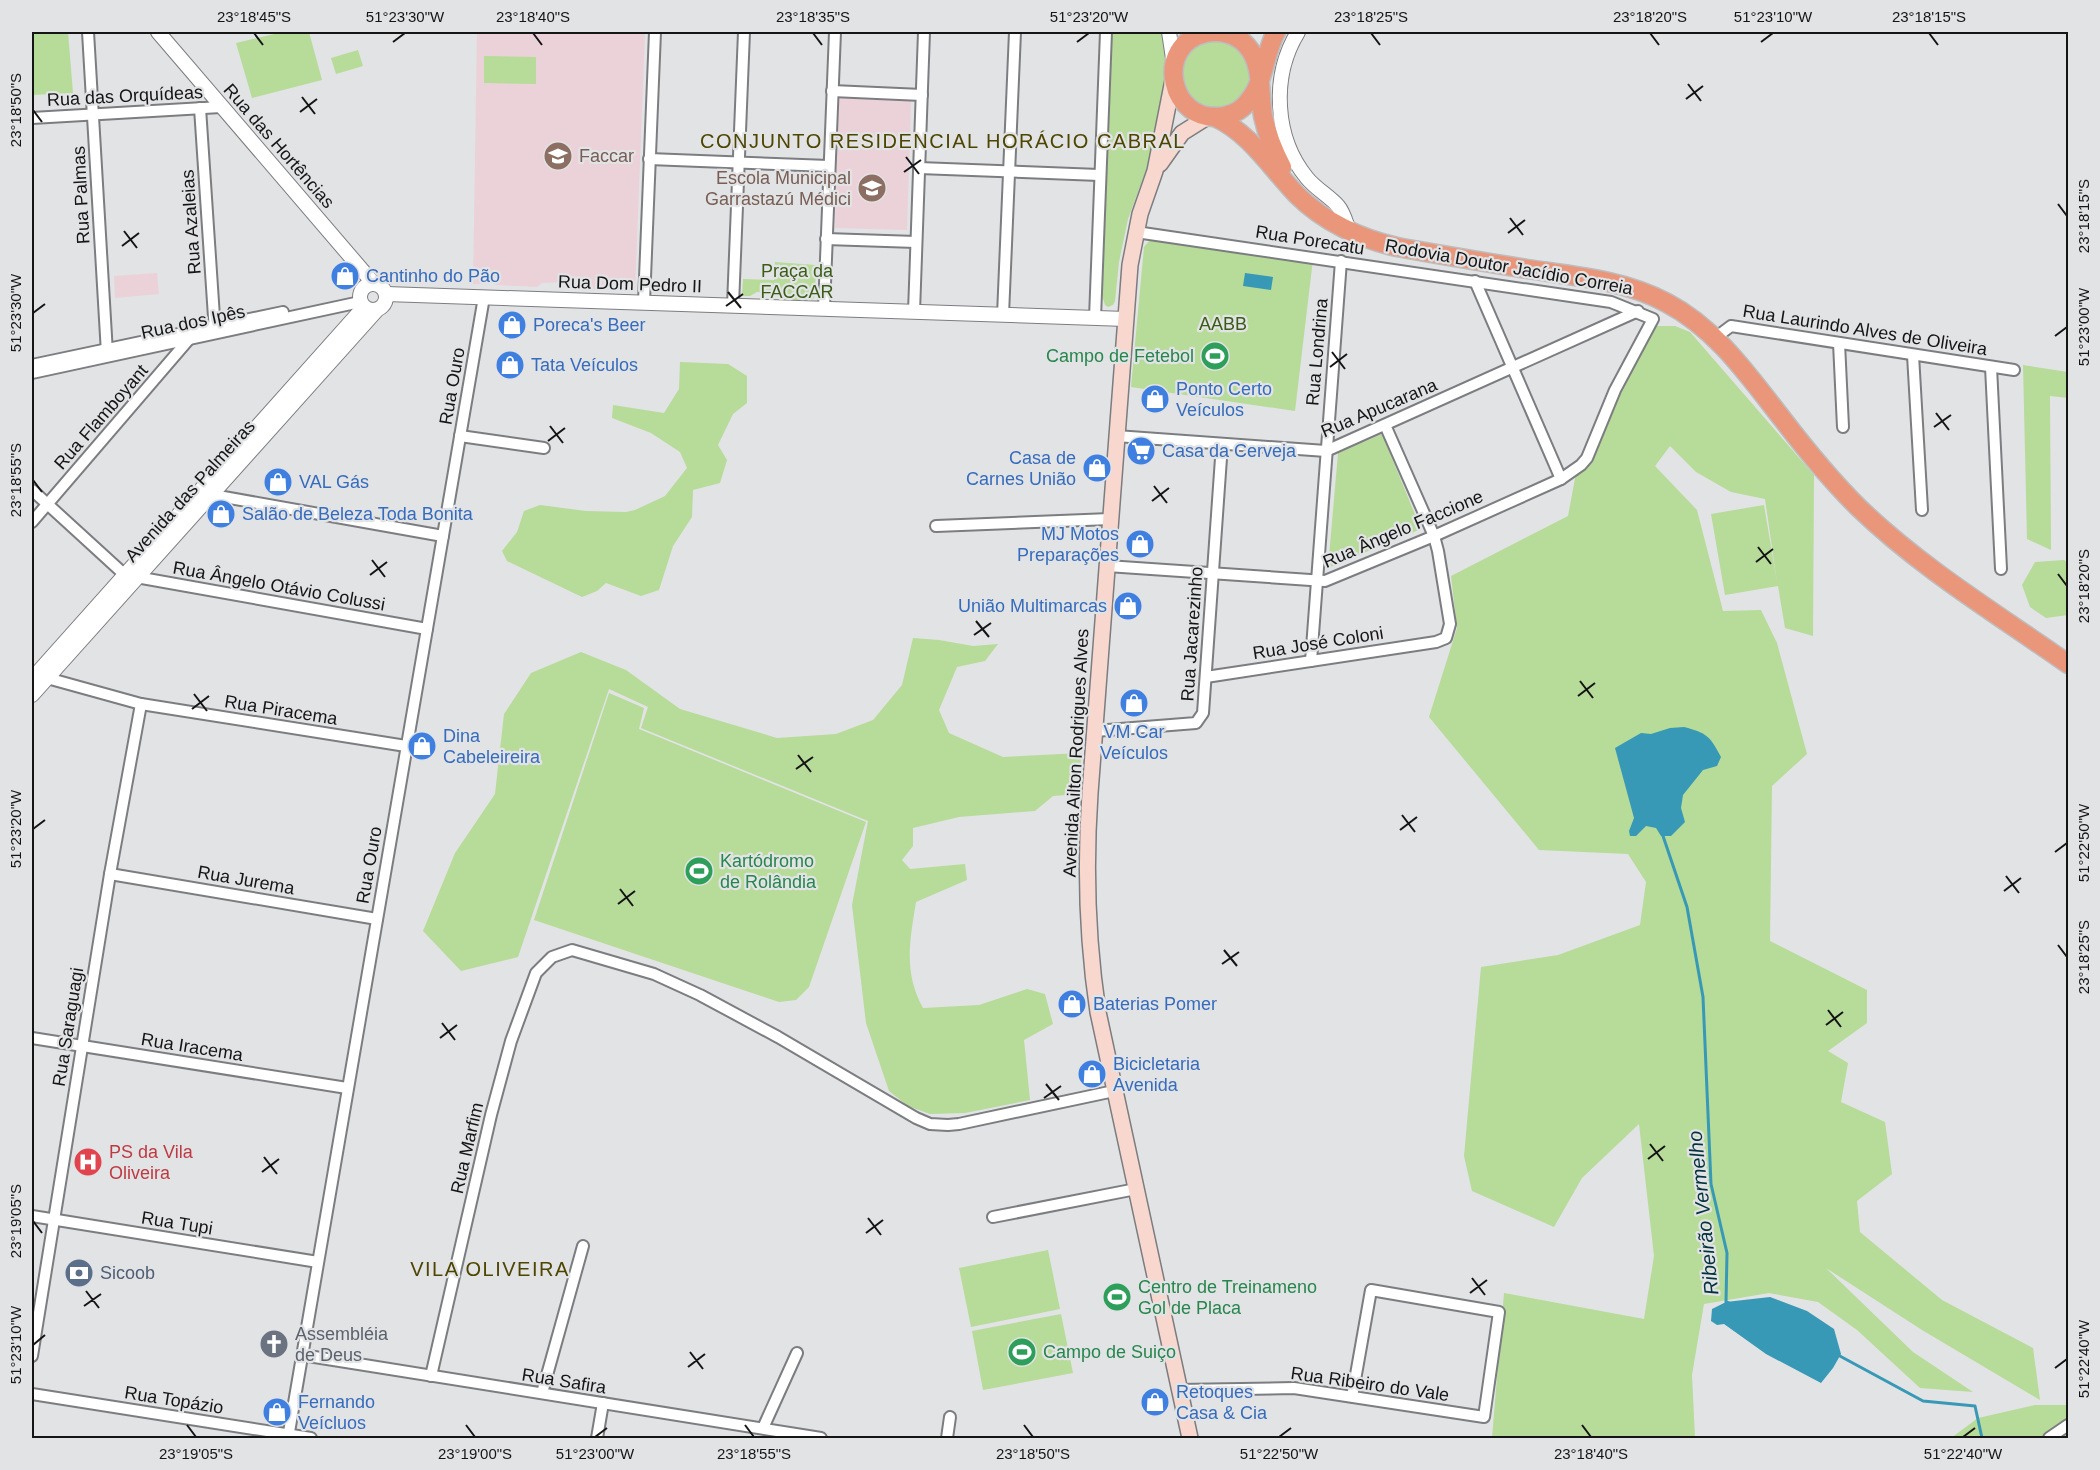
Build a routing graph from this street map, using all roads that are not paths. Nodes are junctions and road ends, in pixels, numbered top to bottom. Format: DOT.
graph roads {
  1 [pos="88,32"];
  2 [pos="158,32"];
  3 [pos="655,32"];
  4 [pos="744,32"];
  5 [pos="835,32"];
  6 [pos="924,32"];
  7 [pos="1015,32"];
  8 [pos="1106,32"];
  9 [pos="1169,32"];
  10 [pos="1224,32"];
  11 [pos="1276,32"];
  12 [pos="1298,32"];
  13 [pos="1173,73"];
  14 [pos="1259,80"];
  15 [pos="832,91"];
  16 [pos="922,95"];
  17 [pos="221,107"];
  18 [pos="200,108"];
  19 [pos="93,114"];
  20 [pos="1212,116"];
  21 [pos="32,118"];
  22 [pos="649,159"];
  23 [pos="739,163"];
  24 [pos="829,166"];
  25 [pos="919,168"];
  26 [pos="1155,171"];
  27 [pos="1010,172"];
  28 [pos="1099,175"];
  29 [pos="1317,210"];
  30 [pos="1349,231"];
  31 [pos="1136,232"];
  32 [pos="826,239"];
  33 [pos="916,242"];
  34 [pos="1341,261"];
  35 [pos="1475,281"];
  36 [pos="374,284"];
  37 [pos="386,294"];
  38 [pos="484,297"];
  39 [pos="644,302"];
  40 [pos="365,304"];
  41 [pos="733,305"];
  42 [pos="824,309"];
  43 [pos="1638,311"];
  44 [pos="914,312"];
  45 [pos="1003,315"];
  46 [pos="1095,318"];
  47 [pos="1126,319"];
  48 [pos="1653,319"];
  49 [pos="215,330"];
  50 [pos="190,335"];
  51 [pos="1715,338"];
  52 [pos="1839,343"];
  53 [pos="107,353"];
  54 [pos="1913,356"];
  55 [pos="32,365"];
  56 [pos="1512,367"];
  57 [pos="1991,367"];
  58 [pos="2014,370"];
  59 [pos="32,373"];
  60 [pos="1385,425"];
  61 [pos="1843,427"];
  62 [pos="460,436"];
  63 [pos="1116,436"];
  64 [pos="1222,444"];
  65 [pos="544,448"];
  66 [pos="1326,451"];
  67 [pos="1561,479"];
  68 [pos="32,490"];
  69 [pos="205,494"];
  70 [pos="47,505"];
  71 [pos="1922,510"];
  72 [pos="1110,519"];
  73 [pos="32,522"];
  74 [pos="936,526"];
  75 [pos="443,536"];
  76 [pos="1434,536"];
  77 [pos="1107,566"];
  78 [pos="2001,569"];
  79 [pos="1212,574"];
  80 [pos="131,577"];
  81 [pos="1317,581"];
  82 [pos="427,629"];
  83 [pos="1311,661"];
  84 [pos="2068,664"];
  85 [pos="1206,677"];
  86 [pos="47,678"];
  87 [pos="32,679"];
  88 [pos="32,695"];
  89 [pos="141,704"];
  90 [pos="1095,731"];
  91 [pos="406,747"];
  92 [pos="110,874"];
  93 [pos="377,919"];
  94 [pos="32,1038"];
  95 [pos="82,1046"];
  96 [pos="347,1088"];
  97 [pos="1114,1091"];
  98 [pos="1136,1190"];
  99 [pos="32,1216"];
  100 [pos="993,1217"];
  101 [pos="54,1220"];
  102 [pos="583,1246"];
  103 [pos="318,1262"];
  104 [pos="797,1353"];
  105 [pos="302,1355"];
  106 [pos="32,1356"];
  107 [pos="431,1377"];
  108 [pos="1179,1390"];
  109 [pos="32,1394"];
  110 [pos="542,1394"];
  111 [pos="1352,1397"];
  112 [pos="603,1403"];
  113 [pos="950,1417"];
  114 [pos="2068,1425"];
  115 [pos="763,1428"];
  116 [pos="289,1437"];
  117 [pos="311,1438"];
  118 [pos="597,1438"];
  119 [pos="821,1438"];
  120 [pos="947,1438"];
  121 [pos="1190,1438"];
  122 [pos="2049,1438"];
  1 -- 19 [label="street, Rua Palmas"];
  2 -- 17 [label="street, Rua das Hortências"];
  3 -- 22 [label="street"];
  4 -- 23 [label="street"];
  5 -- 15 [label="street"];
  6 -- 16 [label="street"];
  7 -- 27 [label="street"];
  8 -- 28 [label="street"];
  9 -- 13 [label="street"];
  10 -- 13 [label="highway"];
  10 -- 14 [label="highway"];
  11 -- 14 [label="highway"];
  12 -- 30 [label="street"];
  13 -- 20 [label="highway"];
  13 -- 26 [label="main road"];
  14 -- 20 [label="highway"];
  14 -- 29 [label="highway, Rodovia Doutor Jacídio Correia"];
  15 -- 16 [label="street"];
  15 -- 24 [label="street"];
  16 -- 25 [label="street"];
  17 -- 18 [label="street, Rua das Orquídeas"];
  17 -- 36 [label="street, Rua das Hortências"];
  18 -- 19 [label="street, Rua das Orquídeas"];
  18 -- 49 [label="street, Rua Azaleias"];
  19 -- 21 [label="street, Rua das Orquídeas"];
  19 -- 53 [label="street, Rua Palmas"];
  20 -- 26 [label="main road"];
  20 -- 29 [label="highway, Rodovia Doutor Jacídio Correia"];
  22 -- 23 [label="street"];
  22 -- 39 [label="street"];
  23 -- 24 [label="street"];
  23 -- 41 [label="street"];
  24 -- 32 [label="street"];
  25 -- 27 [label="street"];
  25 -- 33 [label="street"];
  26 -- 31 [label="main road, Avenida Ailton Rodrigues Alves"];
  27 -- 28 [label="street"];
  27 -- 45 [label="street"];
  28 -- 46 [label="street"];
  29 -- 30 [label="highway, Rodovia Doutor Jacídio Correia"];
  30 -- 51 [label="highway, Rodovia Doutor Jacídio Correia"];
  31 -- 34 [label="street, Rua Porecatu"];
  31 -- 47 [label="main road, Avenida Ailton Rodrigues Alves"];
  32 -- 33 [label="street"];
  32 -- 42 [label="street"];
  33 -- 44 [label="street"];
  34 -- 35 [label="street, Rua Porecatu"];
  34 -- 66 [label="street, Rua Londrina"];
  35 -- 43 [label="street, Rua Porecatu"];
  35 -- 56 [label="street"];
  36 -- 37 [label="street, Rua das Hortências"];
  36 -- 40 [label="street"];
  37 -- 38 [label="street, Rua Dom Pedro II"];
  37 -- 40 [label="street"];
  38 -- 39 [label="street, Rua Dom Pedro II"];
  38 -- 62 [label="street, Rua Ouro"];
  39 -- 41 [label="street, Rua Dom Pedro II"];
  40 -- 49 [label="street, Rua dos Ipês"];
  40 -- 69 [label="street, Avenida das Palmeiras"];
  41 -- 42 [label="street, Rua Dom Pedro II"];
  42 -- 44 [label="street, Rua Dom Pedro II"];
  43 -- 48 [label="street, Rua Porecatu"];
  43 -- 56 [label="street, Rua Apucarana"];
  44 -- 45 [label="street, Rua Dom Pedro II"];
  45 -- 46 [label="street, Rua Dom Pedro II"];
  46 -- 47 [label="street, Rua Dom Pedro II"];
  47 -- 63 [label="main road, Avenida Ailton Rodrigues Alves"];
  48 -- 67 [label="street, Rua Ângelo Faccione"];
  49 -- 50 [label="street, Rua dos Ipês"];
  50 -- 53 [label="street, Rua dos Ipês"];
  50 -- 70 [label="street, Rua Flamboyant"];
  51 -- 52 [label="street, Rua Laurindo Alves de Oliveira"];
  51 -- 84 [label="highway, Rodovia Doutor Jacídio Correia"];
  52 -- 54 [label="street, Rua Laurindo Alves de Oliveira"];
  52 -- 61 [label="street"];
  53 -- 55 [label="street, Rua dos Ipês"];
  53 -- 59 [label="street, Rua dos Ipês"];
  54 -- 57 [label="street, Rua Laurindo Alves de Oliveira"];
  54 -- 71 [label="street"];
  56 -- 60 [label="street, Rua Apucarana"];
  56 -- 67 [label="street"];
  57 -- 58 [label="street, Rua Laurindo Alves de Oliveira"];
  57 -- 78 [label="street"];
  60 -- 66 [label="street, Rua Apucarana"];
  60 -- 76 [label="street"];
  62 -- 65 [label="street"];
  62 -- 75 [label="street, Rua Ouro"];
  63 -- 64 [label="street, Rua Apucarana"];
  63 -- 72 [label="main road, Avenida Ailton Rodrigues Alves"];
  64 -- 66 [label="street, Rua Apucarana"];
  64 -- 79 [label="street, Rua Jacarezinho"];
  66 -- 81 [label="street, Rua Londrina"];
  67 -- 76 [label="street, Rua Ângelo Faccione"];
  68 -- 70 [label="street"];
  69 -- 75 [label="street"];
  69 -- 80 [label="street, Avenida das Palmeiras"];
  70 -- 73 [label="street, Rua Flamboyant"];
  70 -- 80 [label="street"];
  72 -- 74 [label="street"];
  72 -- 77 [label="main road, Avenida Ailton Rodrigues Alves"];
  75 -- 82 [label="street, Rua Ouro"];
  76 -- 81 [label="street, Rua Ângelo Faccione"];
  76 -- 83 [label="street, Rua José Coloni"];
  77 -- 79 [label="street, Rua Ângelo Faccione"];
  77 -- 90 [label="main road, Avenida Ailton Rodrigues Alves"];
  79 -- 81 [label="street, Rua Ângelo Faccione"];
  79 -- 85 [label="street, Rua Jacarezinho"];
  80 -- 82 [label="street, Rua Ângelo Otávio Colussi"];
  80 -- 86 [label="street, Avenida das Palmeiras"];
  80 -- 87 [label="street, Avenida das Palmeiras"];
  81 -- 83 [label="street, Rua Londrina"];
  82 -- 91 [label="street, Rua Ouro"];
  83 -- 85 [label="street, Rua José Coloni"];
  85 -- 90 [label="street, Rua Jacarezinho"];
  86 -- 88 [label="street, Avenida das Palmeiras"];
  86 -- 89 [label="street, Rua Piracema"];
  89 -- 91 [label="street, Rua Piracema"];
  89 -- 92 [label="street, Rua Saraguagi"];
  90 -- 97 [label="main road, Avenida Ailton Rodrigues Alves"];
  91 -- 93 [label="street, Rua Ouro"];
  92 -- 93 [label="street, Rua Jurema"];
  92 -- 95 [label="street, Rua Saraguagi"];
  93 -- 96 [label="street, Rua Ouro"];
  94 -- 95 [label="street, Rua Iracema"];
  95 -- 96 [label="street, Rua Iracema"];
  95 -- 101 [label="street, Rua Saraguagi"];
  96 -- 103 [label="street, Rua Ouro"];
  97 -- 98 [label="main road, Avenida Ailton Rodrigues Alves"];
  97 -- 107 [label="street, Rua Marfim"];
  98 -- 100 [label="street"];
  98 -- 108 [label="main road, Avenida Ailton Rodrigues Alves"];
  99 -- 101 [label="street, Rua Tupi"];
  101 -- 103 [label="street, Rua Tupi"];
  101 -- 106 [label="street, Rua Saraguagi"];
  102 -- 110 [label="street"];
  103 -- 105 [label="street, Rua Ouro"];
  104 -- 115 [label="street"];
  105 -- 107 [label="street, Rua Safira"];
  105 -- 116 [label="street, Rua Ouro"];
  107 -- 110 [label="street, Rua Safira"];
  108 -- 111 [label="street, Rua Ribeiro do Vale"];
  108 -- 121 [label="main road, Avenida Ailton Rodrigues Alves"];
  109 -- 116 [label="street, Rua Topázio"];
  110 -- 112 [label="street, Rua Safira"];
  111 -- 111 [label="street, Rua Ribeiro do Vale"];
  112 -- 115 [label="street, Rua Safira"];
  112 -- 118 [label="street"];
  113 -- 120 [label="street"];
  114 -- 122 [label="street"];
  115 -- 119 [label="street, Rua Safira"];
  116 -- 117 [label="street, Rua Topázio"];
}
